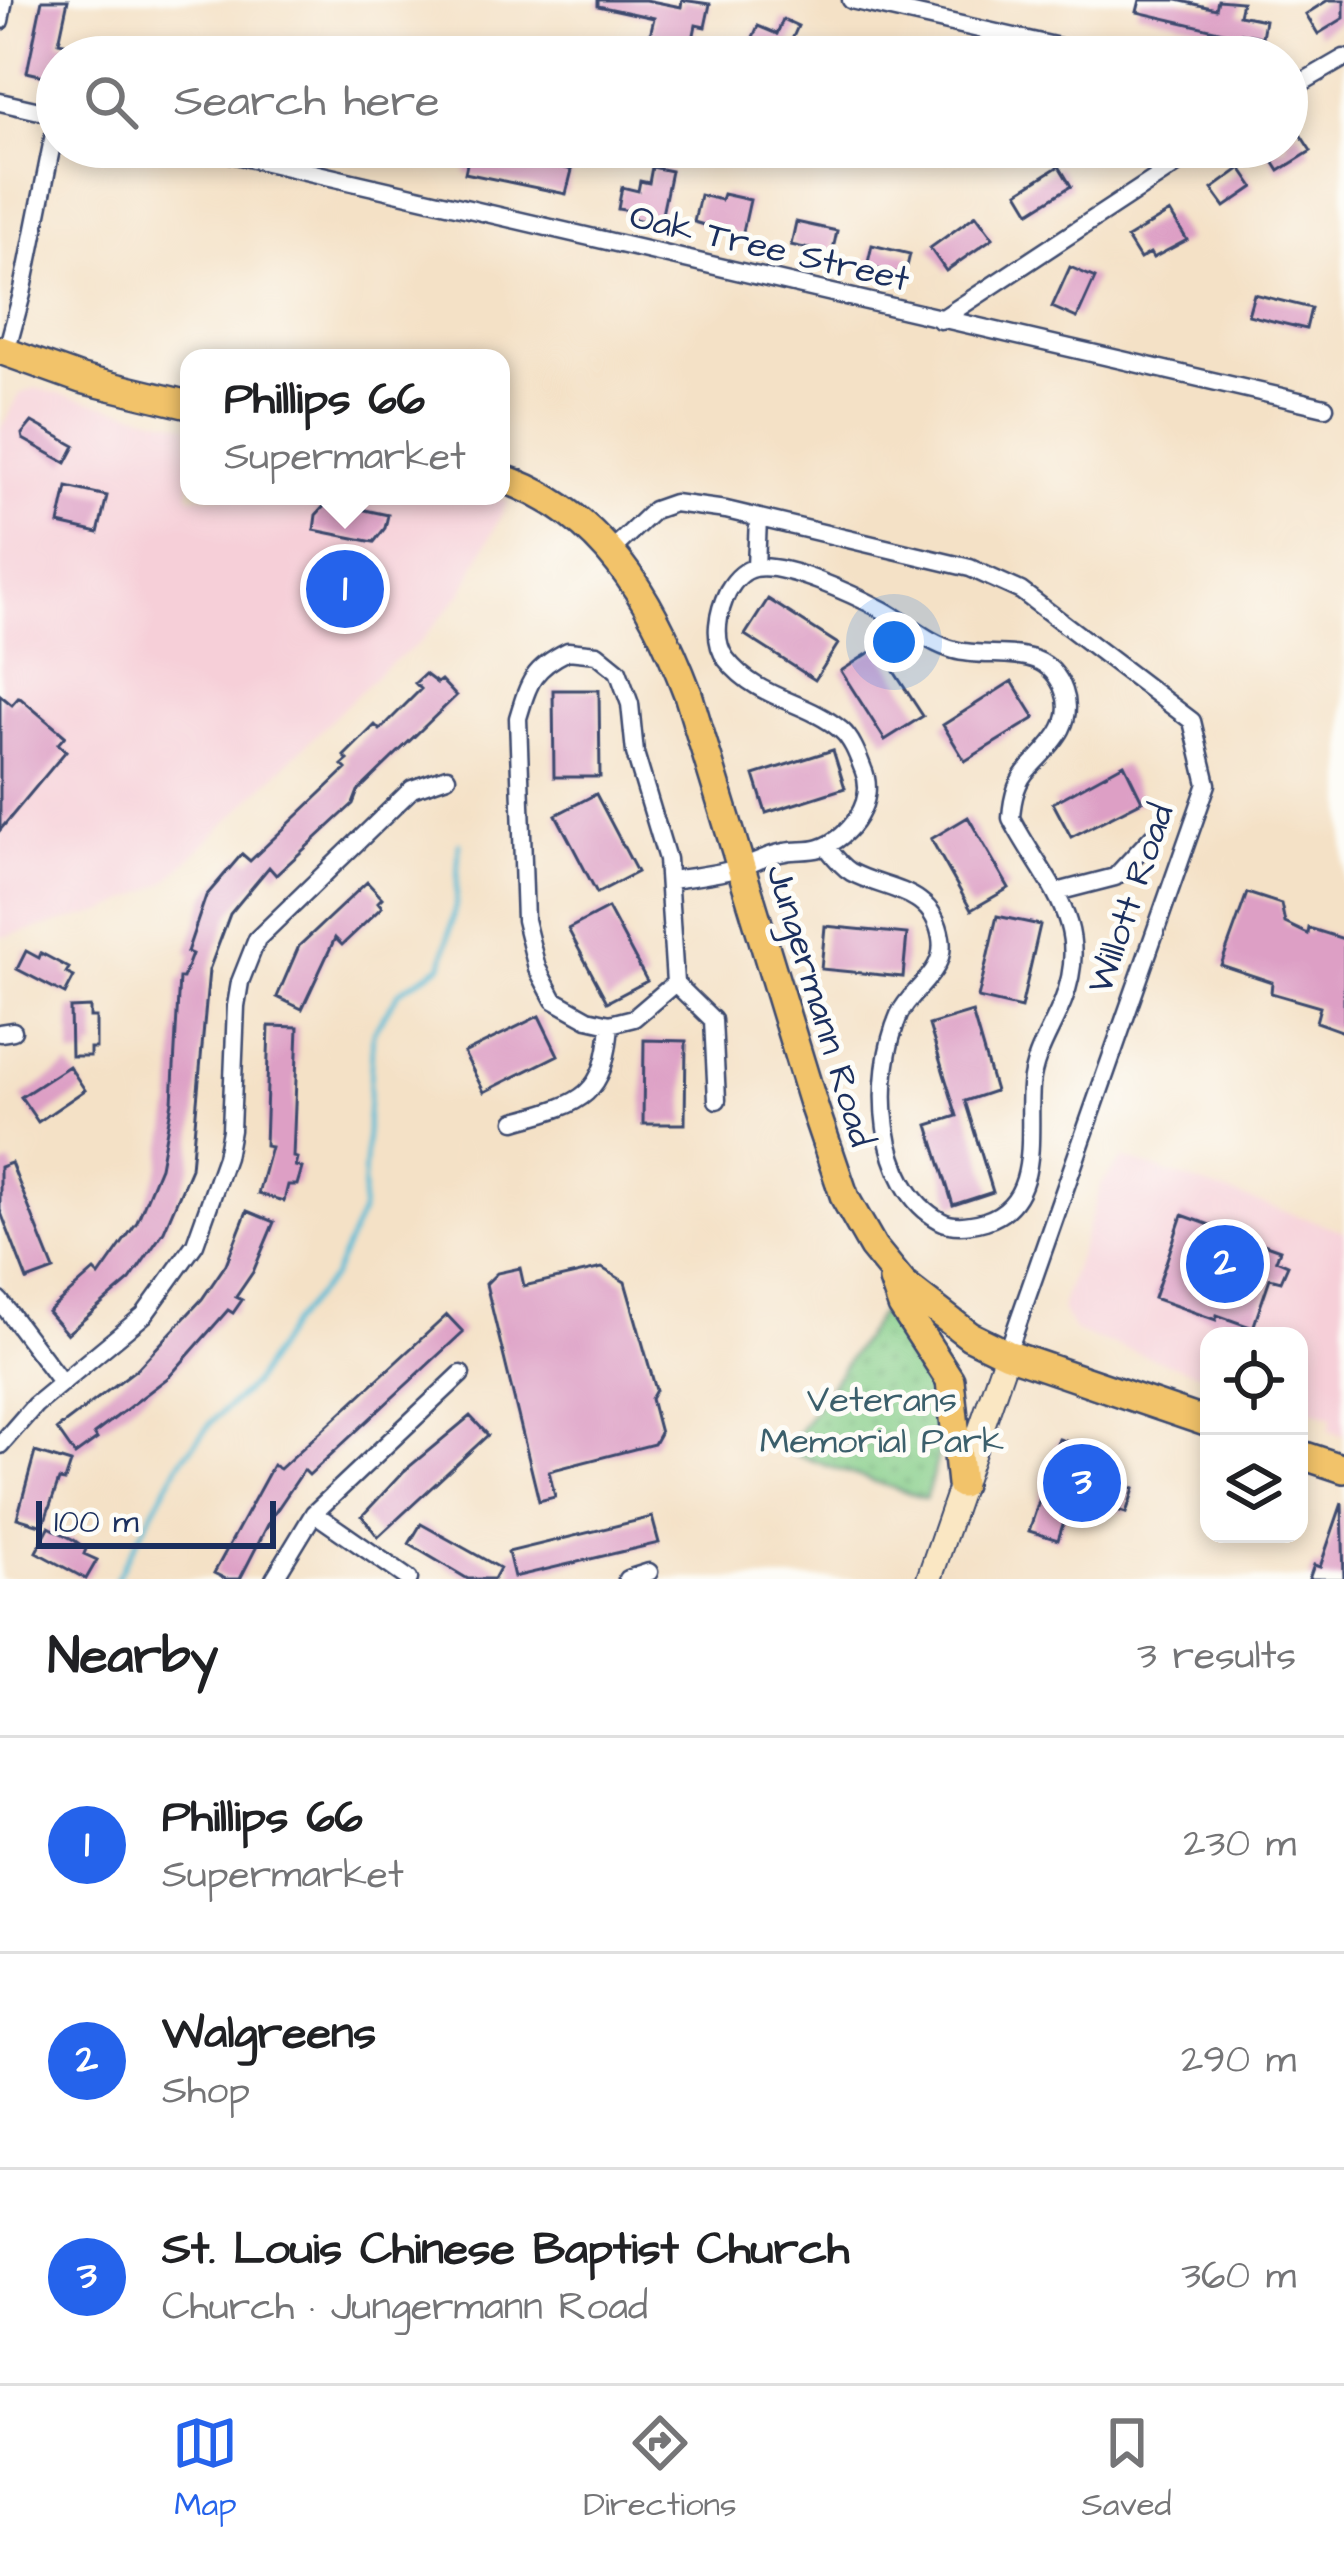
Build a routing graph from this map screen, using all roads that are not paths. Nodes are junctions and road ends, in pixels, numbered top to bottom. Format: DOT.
graph roads {
  1 [pos="4,0"];
  2 [pos="851,0"];
  3 [pos="0,21"];
  4 [pos="1010,36"];
  5 [pos="1344,58"];
  6 [pos="1308,79"];
  7 [pos="0,102"];
  8 [pos="36,111"];
  9 [pos="45,168"];
  10 [pos="291,168"];
  11 [pos="1171,168"];
  12 [pos="940,320"];
  13 [pos="2,357"];
  14 [pos="180,402"];
  15 [pos="1325,407"];
  16 [pos="510,482"];
  17 [pos="758,518"];
  18 [pos="612,550"];
  19 [pos="756,567"];
  20 [pos="447,777"];
  21 [pos="1153,836"];
  22 [pos="826,846"];
  23 [pos="741,867"];
  24 [pos="670,880"];
  25 [pos="1058,892"];
  26 [pos="675,983"];
  27 [pos="610,1024"];
  28 [pos="716,1100"];
  29 [pos="515,1121"];
  30 [pos="888,1265"];
  31 [pos="0,1301"];
  32 [pos="1007,1354"];
  33 [pos="461,1374"];
  34 [pos="62,1383"];
  35 [pos="1200,1420"];
  36 [pos="0,1445"];
  37 [pos="1308,1457"];
  38 [pos="1344,1469"];
  39 [pos="961,1484"];
  40 [pos="314,1513"];
  41 [pos="650,1572"];
  42 [pos="274,1579"];
  43 [pos="409,1579"];
  44 [pos="627,1579"];
  45 [pos="929,1579"];
  1 -- 3 [label="street"];
  2 -- 4 [label="street"];
  5 -- 6 [label="street"];
  7 -- 8 [label="street"];
  9 -- 13 [label="street"];
  10 -- 12 [label="street, Oak Tree Street"];
  11 -- 12 [label="street"];
  12 -- 15 [label="street, Oak Tree Street"];
  13 -- 14 [label="main road"];
  16 -- 18 [label="main road, Jungermann Road"];
  17 -- 18 [label="street, Willott Road"];
  17 -- 19 [label="street"];
  17 -- 32 [label="street, Willott Road"];
  18 -- 23 [label="main road, Jungermann Road"];
  19 -- 22 [label="street"];
  19 -- 25 [label="street"];
  20 -- 34 [label="street"];
  21 -- 25 [label="street"];
  22 -- 23 [label="street"];
  22 -- 25 [label="street"];
  23 -- 24 [label="street"];
  23 -- 30 [label="main road, Jungermann Road"];
  24 -- 26 [label="street"];
  24 -- 27 [label="street"];
  26 -- 27 [label="street"];
  26 -- 28 [label="street"];
  27 -- 29 [label="street"];
  30 -- 32 [label="main road, Jungermann Road"];
  30 -- 39 [label="main road"];
  31 -- 34 [label="street"];
  32 -- 35 [label="main road, Jungermann Road"];
  32 -- 39 [label="main road, Willott Road"];
  33 -- 40 [label="street"];
  34 -- 36 [label="street"];
  37 -- 38 [label="main road"];
  39 -- 45 [label="main road, Willott Road"];
  40 -- 42 [label="street"];
  40 -- 43 [label="street"];
  41 -- 44 [label="street"];
}
